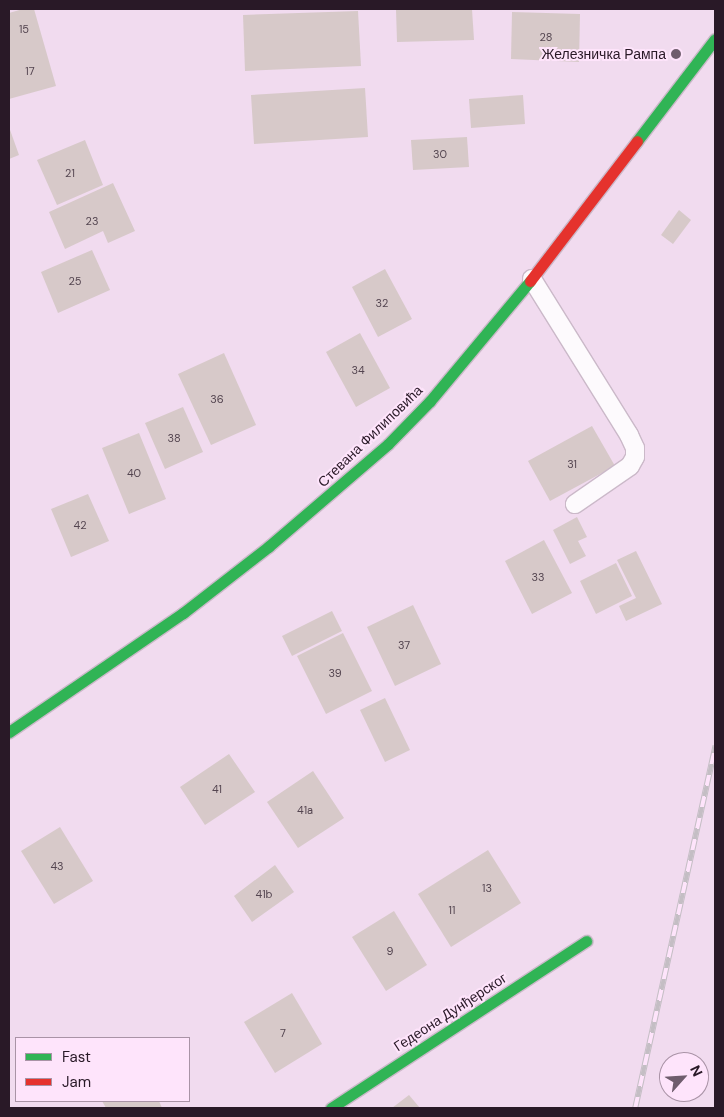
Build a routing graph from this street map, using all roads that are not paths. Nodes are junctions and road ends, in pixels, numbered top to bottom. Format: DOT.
graph roads {
  1 [pos="715,39"];
  2 [pos="532,279"];
  3 [pos="575,504"];
  4 [pos="9,732"];
  5 [pos="586,941"];
  6 [pos="331,1108"];
  1 -- 2 [label="main road, Стевана Филиповића"];
  2 -- 3 [label="lane"];
  2 -- 4 [label="main road, Стевана Филиповића"];
  5 -- 6 [label="main road, Гедеона Дунђерског"];
}
